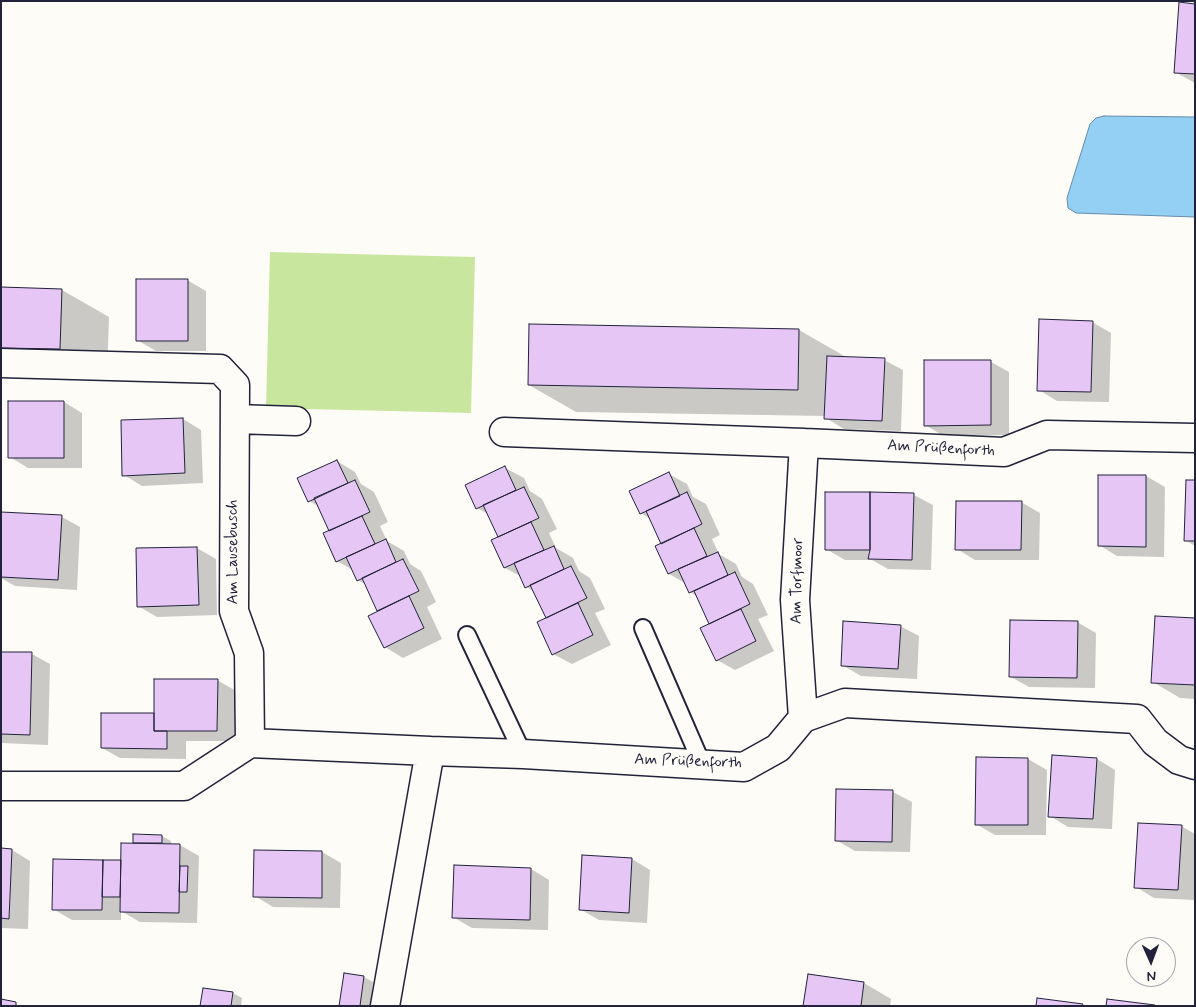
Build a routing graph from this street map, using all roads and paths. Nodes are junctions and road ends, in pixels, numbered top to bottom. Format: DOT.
graph roads {
  1 [pos="1,363"];
  2 [pos="235,419"];
  3 [pos="296,421"];
  4 [pos="504,432"];
  5 [pos="1195,438"];
  6 [pos="804,443"];
  7 [pos="643,628"];
  8 [pos="467,635"];
  9 [pos="803,718"];
  10 [pos="250,743"];
  11 [pos="430,751"];
  12 [pos="523,754"];
  13 [pos="702,764"];
  14 [pos="1195,765"];
  15 [pos="1,786"];
  16 [pos="385,1006"];
  1 -- 2 [label="street, Am Lausebusch"];
  2 -- 3 [label="street"];
  2 -- 10 [label="street, Am Lausebusch"];
  4 -- 6 [label="street, Am Prüßenforth"];
  5 -- 6 [label="street, Am Prüßenforth"];
  6 -- 9 [label="street, Am Torfmoor"];
  7 -- 13 [label="lane"];
  8 -- 12 [label="lane"];
  9 -- 13 [label="street, Am Prüßenforth"];
  9 -- 14 [label="street"];
  10 -- 11 [label="street"];
  10 -- 15 [label="street"];
  11 -- 12 [label="street, Am Prüßenforth"];
  11 -- 16 [label="street"];
  12 -- 13 [label="street, Am Prüßenforth"];
}
